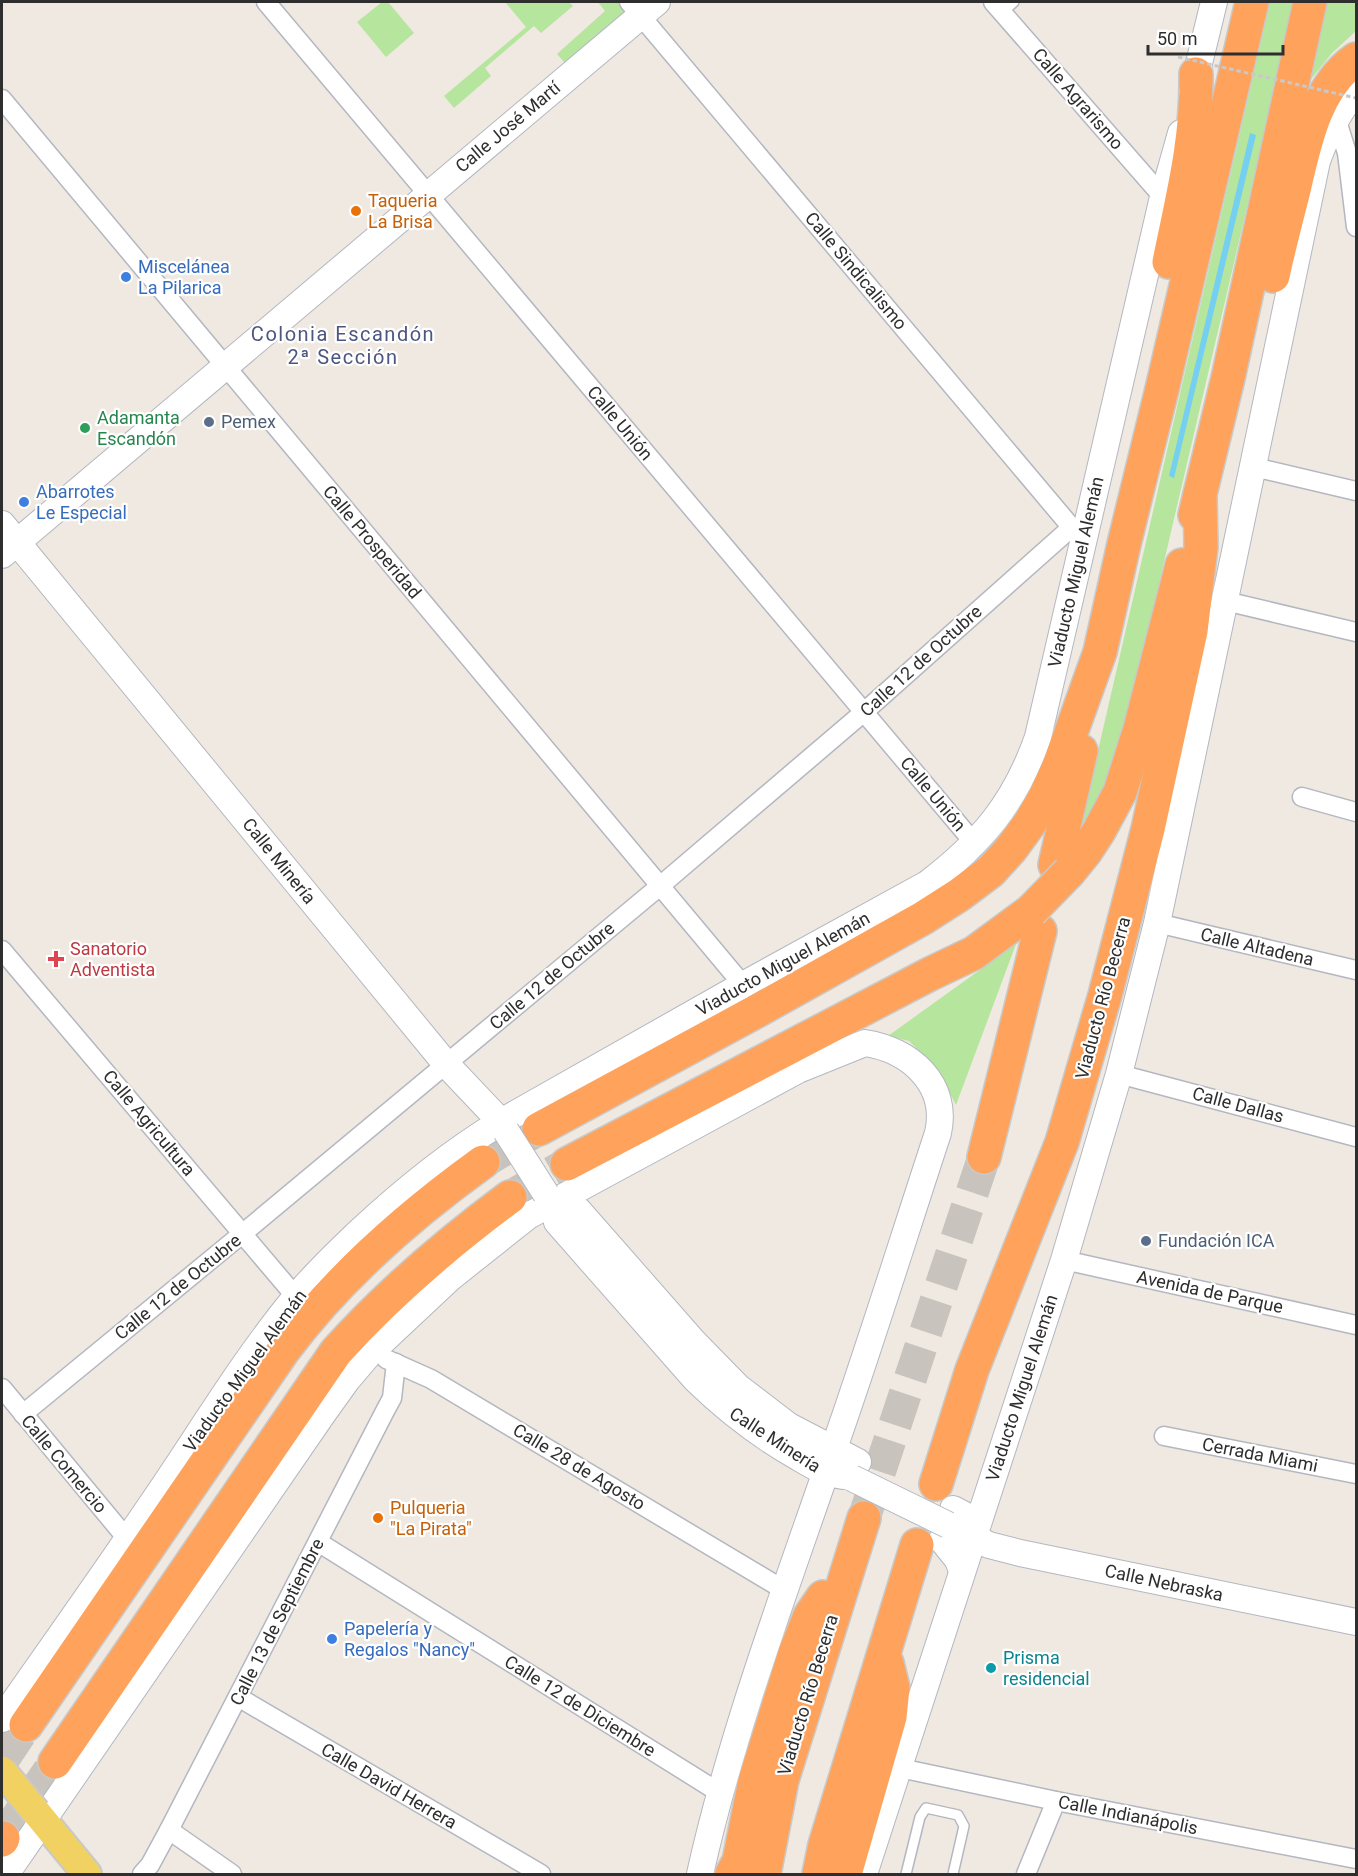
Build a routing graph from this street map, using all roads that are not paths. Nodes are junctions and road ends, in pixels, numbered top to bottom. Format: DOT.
graph roads {
  1 [pos="266,2"];
  2 [pos="1214,2"];
  3 [pos="1252,2"];
  4 [pos="1310,2"];
  5 [pos="1003,5"];
  6 [pos="642,6"];
  7 [pos="1356,59"];
  8 [pos="1187,65"];
  9 [pos="1356,89"];
  10 [pos="2,99"];
  11 [pos="1336,118"];
  12 [pos="428,195"];
  13 [pos="1163,196"];
  14 [pos="1356,228"];
  15 [pos="225,366"];
  16 [pos="1228,378"];
  17 [pos="1254,467"];
  18 [pos="1356,491"];
  19 [pos="1200,495"];
  20 [pos="1077,534"];
  21 [pos="7,540"];
  22 [pos="1124,544"];
  23 [pos="1225,601"];
  24 [pos="1356,632"];
  25 [pos="1100,652"];
  26 [pos="864,712"];
  27 [pos="1302,797"];
  28 [pos="1356,812"];
  29 [pos="975,844"];
  30 [pos="1062,869"];
  31 [pos="660,886"];
  32 [pos="1035,921"];
  33 [pos="1157,923"];
  34 [pos="2,950"];
  35 [pos="1356,970"];
  36 [pos="743,985"];
  37 [pos="833,1025"];
  38 [pos="446,1064"];
  39 [pos="756,1065"];
  40 [pos="806,1066"];
  41 [pos="1119,1074"];
  42 [pos="503,1126"];
  43 [pos="539,1129"];
  44 [pos="1356,1137"];
  45 [pos="984,1156"];
  46 [pos="483,1162"];
  47 [pos="567,1164"];
  48 [pos="510,1197"];
  49 [pos="548,1198"];
  50 [pos="242,1234"];
  51 [pos="1064,1260"];
  52 [pos="296,1297"];
  53 [pos="1356,1324"];
  54 [pos="370,1353"];
  55 [pos="396,1363"];
  56 [pos="2,1388"];
  57 [pos="23,1414"];
  58 [pos="1164,1436"];
  59 [pos="830,1462"];
  60 [pos="1356,1474"];
  61 [pos="855,1488"];
  62 [pos="816,1500"];
  63 [pos="939,1520"];
  64 [pos="976,1530"];
  65 [pos="128,1540"];
  66 [pos="318,1542"];
  67 [pos="962,1571"];
  68 [pos="784,1590"];
  69 [pos="1356,1622"];
  70 [pos="884,1650"];
  71 [pos="238,1698"];
  72 [pos="14,1722"];
  73 [pos="55,1762"];
  74 [pos="900,1768"];
  75 [pos="2,1771"];
  76 [pos="720,1793"];
  77 [pos="1056,1801"];
  78 [pos="40,1816"];
  79 [pos="169,1830"];
  80 [pos="1356,1859"];
  81 [pos="743,1871"];
  82 [pos="6,1875"];
  83 [pos="87,1875"];
  84 [pos="142,1875"];
  85 [pos="232,1875"];
  86 [pos="541,1875"];
  87 [pos="700,1875"];
  88 [pos="819,1875"];
  89 [pos="844,1875"];
  90 [pos="864,1875"];
  91 [pos="906,1875"];
  92 [pos="953,1875"];
  93 [pos="1026,1875"];
  1 -- 12 [label="street, Calle Unión"];
  2 -- 8 [label="main road, Viaducto Miguel Alemán"];
  3 -- 22 [label="highway, Viaducto Miguel Alemán"];
  4 -- 16 [label="highway"];
  5 -- 13 [label="street, Calle Agrarismo"];
  6 -- 12 [label="main road, Calle José Martí"];
  6 -- 20 [label="street, Calle Sindicalismo"];
  7 -- 16 [label="highway"];
  8 -- 13 [label="main road, Viaducto Miguel Alemán"];
  8 -- 22 [label="highway"];
  9 -- 11 [label="main road, Viaducto Miguel Alemán"];
  10 -- 15 [label="street, Calle Prosperidad"];
  11 -- 14 [label="street"];
  11 -- 17 [label="main road, Viaducto Miguel Alemán"];
  12 -- 15 [label="main road, Calle José Martí"];
  12 -- 26 [label="street, Calle Unión"];
  13 -- 20 [label="main road, Viaducto Miguel Alemán"];
  15 -- 21 [label="main road, Calle José Martí"];
  15 -- 31 [label="street, Calle Prosperidad"];
  16 -- 19 [label="highway"];
  17 -- 18 [label="street"];
  17 -- 23 [label="main road, Viaducto Miguel Alemán"];
  19 -- 30 [label="highway"];
  19 -- 63 [label="highway, Viaducto Río Becerra"];
  20 -- 26 [label="street, Calle 12 de Octubre"];
  20 -- 29 [label="main road, Viaducto Miguel Alemán"];
  21 -- 38 [label="main road, Calle Minería"];
  22 -- 25 [label="highway, Viaducto Miguel Alemán"];
  23 -- 24 [label="street"];
  23 -- 33 [label="main road, Viaducto Miguel Alemán"];
  25 -- 30 [label="highway"];
  25 -- 43 [label="highway, Viaducto Miguel Alemán"];
  26 -- 29 [label="street, Calle Unión"];
  26 -- 31 [label="street, Calle 12 de Octubre"];
  27 -- 28 [label="street"];
  29 -- 36 [label="main road, Viaducto Miguel Alemán"];
  30 -- 32 [label="highway, bridge"];
  31 -- 36 [label="street, Calle Prosperidad"];
  31 -- 38 [label="street, Calle 12 de Octubre"];
  32 -- 37 [label="highway"];
  32 -- 45 [label="highway"];
  33 -- 35 [label="street, Calle Altadena"];
  33 -- 41 [label="main road, Viaducto Miguel Alemán"];
  34 -- 50 [label="street, Calle Agricultura"];
  36 -- 42 [label="main road, Viaducto Miguel Alemán"];
  37 -- 39 [label="highway"];
  37 -- 40 [label="highway"];
  38 -- 42 [label="main road, Calle Minería"];
  38 -- 50 [label="street, Calle 12 de Octubre"];
  39 -- 40 [label="highway"];
  39 -- 47 [label="highway"];
  40 -- 49 [label="main road"];
  40 -- 59 [label="main road"];
  41 -- 44 [label="street, Calle Dallas"];
  41 -- 51 [label="main road, Viaducto Miguel Alemán"];
  42 -- 49 [label="main road, Calle Minería, bridge"];
  42 -- 52 [label="main road, Viaducto Miguel Alemán"];
  46 -- 72 [label="highway, Viaducto Miguel Alemán"];
  48 -- 73 [label="highway"];
  49 -- 54 [label="main road"];
  49 -- 59 [label="main road, Calle Minería"];
  50 -- 52 [label="street, Calle Agricultura"];
  50 -- 57 [label="street, Calle 12 de Octubre"];
  51 -- 53 [label="street, Avenida de Parque"];
  51 -- 64 [label="main road, Viaducto Miguel Alemán"];
  52 -- 65 [label="main road, Viaducto Miguel Alemán"];
  54 -- 55 [label="street, Calle 28 de Agosto"];
  54 -- 78 [label="main road"];
  55 -- 66 [label="street, Calle 13 de Septiembre"];
  55 -- 68 [label="street, Calle 28 de Agosto"];
  56 -- 57 [label="street, Calle Comercio"];
  57 -- 65 [label="street, Calle Comercio"];
  58 -- 60 [label="street, Cerrada Miami"];
  59 -- 61 [label="main road, Calle Minería"];
  59 -- 62 [label="main road"];
  61 -- 62 [label="main road"];
  61 -- 63 [label="main road, Calle Minería, bridge"];
  61 -- 81 [label="highway"];
  62 -- 68 [label="main road"];
  63 -- 64 [label="main road, Calle Minería"];
  63 -- 67 [label="main road"];
  63 -- 70 [label="highway, Viaducto Río Becerra"];
  64 -- 67 [label="main road"];
  64 -- 69 [label="main road, Calle Nebraska"];
  65 -- 72 [label="main road, Viaducto Miguel Alemán"];
  66 -- 71 [label="street, Calle 13 de Septiembre"];
  66 -- 76 [label="street, Calle 12 de Diciembre"];
  67 -- 74 [label="main road"];
  68 -- 76 [label="main road"];
  70 -- 88 [label="highway, Viaducto Río Becerra"];
  70 -- 89 [label="highway"];
  71 -- 79 [label="street, Calle 13 de Septiembre"];
  71 -- 86 [label="street, Calle David Herrera"];
  74 -- 77 [label="street, Calle Indianápolis"];
  74 -- 90 [label="main road"];
  75 -- 78 [label="main road, bridge"];
  76 -- 87 [label="main road"];
  77 -- 80 [label="street, Calle Indianápolis"];
  77 -- 93 [label="street"];
  78 -- 82 [label="main road"];
  78 -- 83 [label="main road"];
  79 -- 84 [label="street, Calle 13 de Septiembre"];
  79 -- 85 [label="street"];
  91 -- 92 [label="lane"];
}
